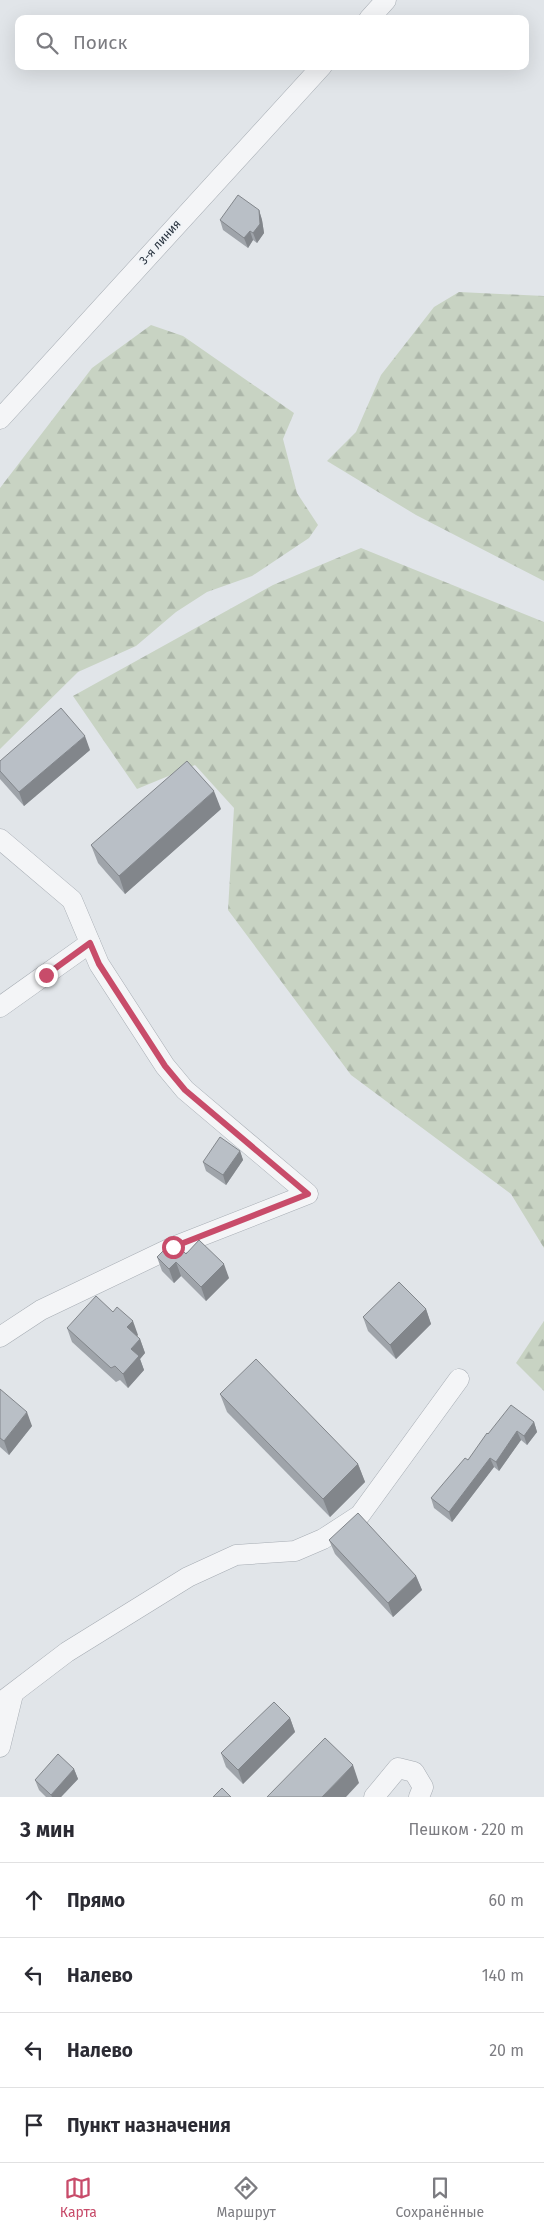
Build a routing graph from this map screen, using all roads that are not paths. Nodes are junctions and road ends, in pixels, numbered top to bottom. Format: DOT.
graph roads {
  1 [pos="386,0"];
  2 [pos="373,15"];
  3 [pos="318,70"];
  4 [pos="0,419"];
  5 [pos="0,839"];
  6 [pos="90,943"];
  7 [pos="0,1007"];
  8 [pos="0,1338"];
  9 [pos="459,1378"];
  10 [pos="7,1699"];
  11 [pos="0,1747"];
  12 [pos="374,1797"];
  13 [pos="419,1797"];
  1 -- 2 [label="street"];
  3 -- 4 [label="street, 3-я линия"];
  5 -- 6 [label="street"];
  6 -- 7 [label="street"];
  6 -- 8 [label="street"];
  9 -- 10 [label="street"];
  10 -- 11 [label="street"];
  12 -- 13 [label="street"];
}
